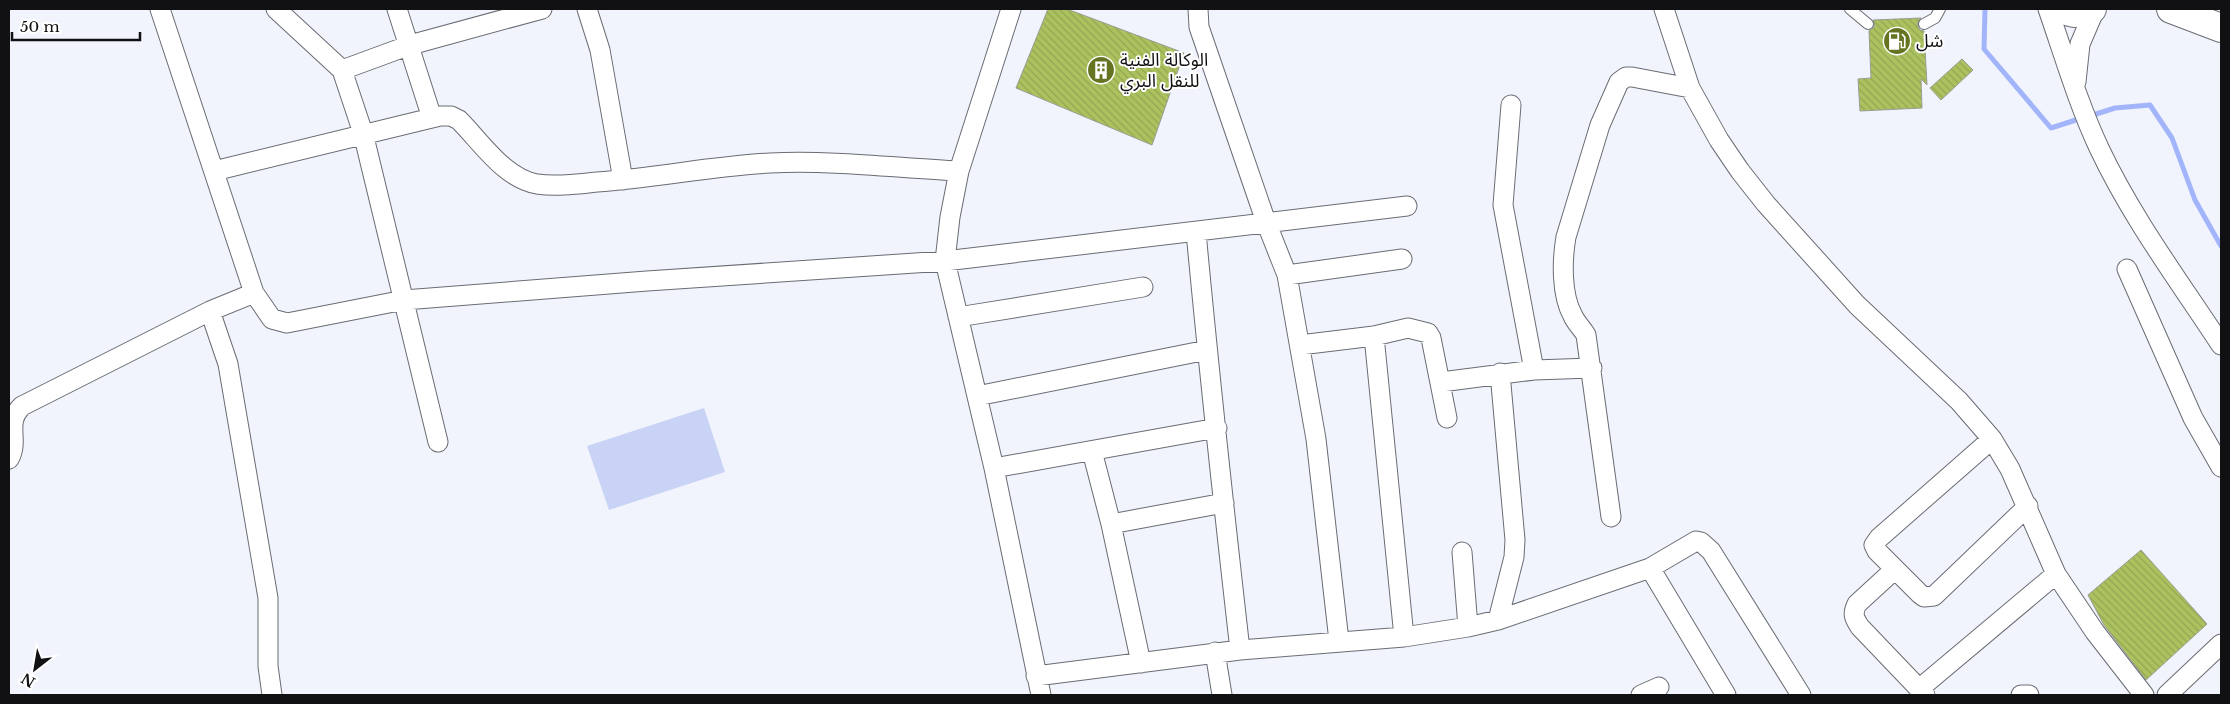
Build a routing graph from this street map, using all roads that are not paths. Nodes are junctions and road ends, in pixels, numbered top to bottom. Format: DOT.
graph roads {
  1 [pos="160,9"];
  2 [pos="276,9"];
  3 [pos="397,9"];
  4 [pos="542,9"];
  5 [pos="587,9"];
  6 [pos="1010,9"];
  7 [pos="1198,9"];
  8 [pos="1664,9"];
  9 [pos="1850,9"];
  10 [pos="1940,9"];
  11 [pos="2048,9"];
  12 [pos="2058,9"];
  13 [pos="2094,9"];
  14 [pos="2171,9"];
  15 [pos="1868,24"];
  16 [pos="1924,24"];
  17 [pos="2221,28"];
  18 [pos="410,45"];
  19 [pos="342,70"];
  20 [pos="1690,88"];
  21 [pos="2077,92"];
  22 [pos="1511,105"];
  23 [pos="432,118"];
  24 [pos="363,134"];
  25 [pos="214,171"];
  26 [pos="960,171"];
  27 [pos="623,180"];
  28 [pos="1407,206"];
  29 [pos="1266,222"];
  30 [pos="1196,232"];
  31 [pos="1402,260"];
  32 [pos="945,261"];
  33 [pos="2127,269"];
  34 [pos="1287,275"];
  35 [pos="1143,288"];
  36 [pos="254,293"];
  37 [pos="404,300"];
  38 [pos="210,311"];
  39 [pos="958,317"];
  40 [pos="1374,336"];
  41 [pos="1300,345"];
  42 [pos="2221,345"];
  43 [pos="1207,350"];
  44 [pos="1592,368"];
  45 [pos="1534,370"];
  46 [pos="1500,373"];
  47 [pos="1441,382"];
  48 [pos="977,396"];
  49 [pos="1447,418"];
  50 [pos="1217,428"];
  51 [pos="1992,439"];
  52 [pos="438,442"];
  53 [pos="1092,451"];
  54 [pos="9,459"];
  55 [pos="2221,467"];
  56 [pos="994,468"];
  57 [pos="1224,503"];
  58 [pos="2028,506"];
  59 [pos="1611,517"];
  60 [pos="1111,524"];
  61 [pos="1462,552"];
  62 [pos="1650,568"];
  63 [pos="1894,570"];
  64 [pos="2056,574"];
  65 [pos="1498,620"];
  66 [pos="1468,627"];
  67 [pos="1404,637"];
  68 [pos="1339,641"];
  69 [pos="2221,644"];
  70 [pos="1240,650"];
  71 [pos="1215,652"];
  72 [pos="1140,663"];
  73 [pos="1036,676"];
  74 [pos="1659,687"];
  75 [pos="1922,692"];
  76 [pos="272,695"];
  77 [pos="1041,695"];
  78 [pos="1222,695"];
  79 [pos="1641,695"];
  80 [pos="1726,695"];
  81 [pos="1801,695"];
  82 [pos="2021,695"];
  83 [pos="2029,695"];
  84 [pos="2144,695"];
  85 [pos="2166,695"];
  1 -- 25 [label="street"];
  2 -- 19 [label="street"];
  3 -- 18 [label="street"];
  4 -- 18 [label="street"];
  5 -- 27 [label="street"];
  6 -- 26 [label="street"];
  7 -- 29 [label="street"];
  8 -- 20 [label="street"];
  9 -- 15 [label="lane"];
  10 -- 16 [label="lane"];
  11 -- 21 [label="street"];
  12 -- 13 [label="main road"];
  13 -- 21 [label="street"];
  14 -- 17 [label="main road"];
  18 -- 19 [label="street"];
  18 -- 23 [label="street"];
  19 -- 24 [label="street"];
  20 -- 44 [label="street"];
  20 -- 51 [label="street"];
  21 -- 42 [label="street"];
  22 -- 45 [label="street"];
  23 -- 24 [label="street"];
  23 -- 27 [label="street"];
  24 -- 25 [label="street"];
  24 -- 37 [label="street"];
  25 -- 36 [label="street"];
  26 -- 27 [label="street"];
  26 -- 32 [label="street"];
  28 -- 29 [label="street"];
  29 -- 30 [label="street"];
  29 -- 34 [label="street"];
  30 -- 32 [label="street"];
  30 -- 43 [label="street"];
  31 -- 34 [label="street"];
  32 -- 37 [label="street"];
  32 -- 39 [label="street"];
  33 -- 55 [label="street"];
  34 -- 41 [label="street"];
  35 -- 39 [label="street"];
  36 -- 37 [label="street"];
  36 -- 38 [label="street"];
  37 -- 52 [label="street"];
  38 -- 54 [label="street"];
  38 -- 76 [label="street"];
  39 -- 48 [label="street"];
  40 -- 41 [label="street"];
  40 -- 47 [label="street"];
  40 -- 67 [label="street"];
  41 -- 68 [label="street"];
  43 -- 48 [label="street"];
  43 -- 50 [label="street"];
  44 -- 45 [label="street"];
  44 -- 59 [label="street"];
  45 -- 46 [label="street"];
  46 -- 47 [label="street"];
  46 -- 65 [label="street"];
  47 -- 49 [label="street"];
  48 -- 56 [label="street"];
  50 -- 53 [label="street"];
  50 -- 57 [label="street"];
  51 -- 58 [label="street"];
  51 -- 63 [label="street"];
  53 -- 56 [label="street"];
  53 -- 60 [label="street"];
  56 -- 73 [label="street"];
  57 -- 60 [label="street"];
  57 -- 70 [label="street"];
  58 -- 63 [label="street"];
  58 -- 64 [label="street"];
  60 -- 72 [label="street"];
  61 -- 66 [label="street"];
  62 -- 65 [label="street"];
  62 -- 80 [label="street"];
  62 -- 81 [label="street"];
  63 -- 75 [label="street"];
  64 -- 75 [label="street"];
  64 -- 84 [label="street"];
  65 -- 66 [label="street"];
  66 -- 67 [label="street"];
  67 -- 68 [label="street"];
  68 -- 70 [label="street"];
  69 -- 85 [label="street"];
  70 -- 71 [label="street"];
  71 -- 72 [label="street"];
  71 -- 78 [label="street"];
  72 -- 73 [label="street"];
  73 -- 77 [label="street"];
  74 -- 79 [label="street"];
  82 -- 83 [label="street"];
}
